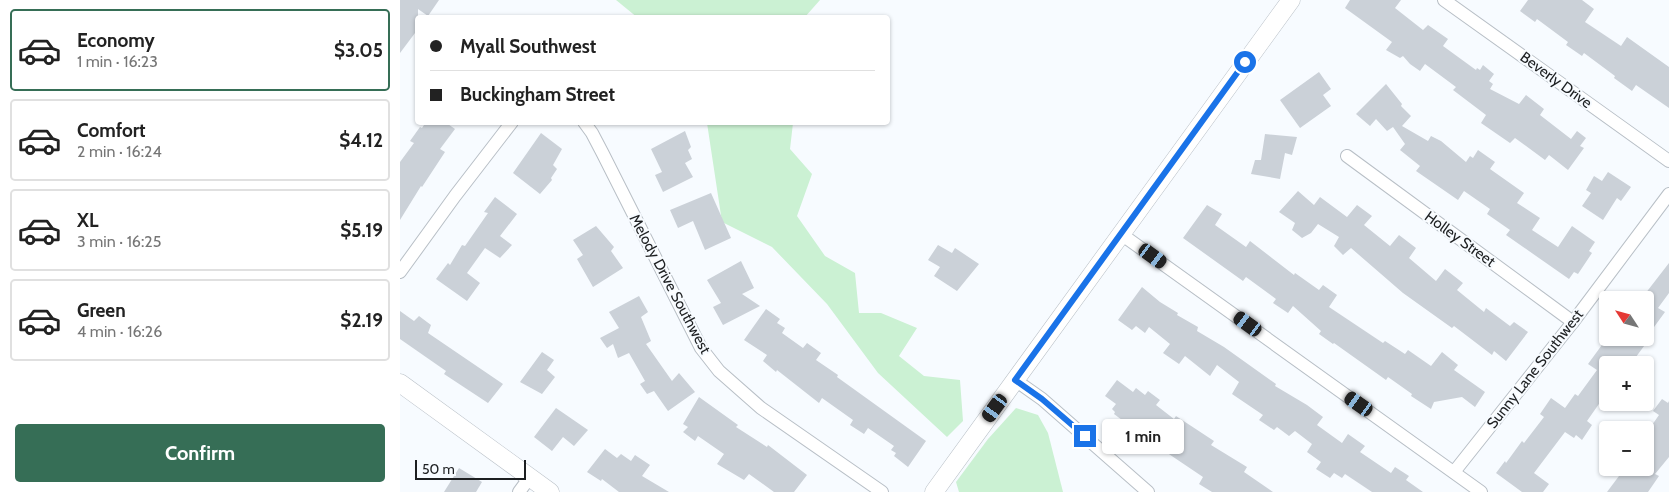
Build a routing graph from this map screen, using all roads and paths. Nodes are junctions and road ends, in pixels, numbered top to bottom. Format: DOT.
graph roads {
  1 [pos="1291,0"];
  2 [pos="1444,0"];
  3 [pos="510,125"];
  4 [pos="586,125"];
  5 [pos="1347,156"];
  6 [pos="1669,161"];
  7 [pos="1669,194"];
  8 [pos="1121,234"];
  9 [pos="400,272"];
  10 [pos="1572,322"];
  11 [pos="1015,380"];
  12 [pos="400,383"];
  13 [pos="1454,472"];
  14 [pos="530,477"];
  15 [pos="519,492"];
  16 [pos="550,492"];
  17 [pos="882,492"];
  18 [pos="934,492"];
  19 [pos="1148,492"];
  20 [pos="1481,492"];
  1 -- 8 [label="street"];
  2 -- 6 [label="street, Beverly Drive"];
  3 -- 9 [label="street"];
  4 -- 17 [label="street, Melody Drive Southwest"];
  5 -- 10 [label="street, Holley Street"];
  7 -- 10 [label="street, Sunny Lane Southwest"];
  8 -- 11 [label="street"];
  8 -- 13 [label="street"];
  10 -- 13 [label="street, Sunny Lane Southwest"];
  11 -- 18 [label="street"];
  11 -- 19 [label="street"];
  12 -- 14 [label="street"];
  13 -- 20 [label="street"];
  14 -- 15 [label="street"];
  14 -- 16 [label="street"];
}
